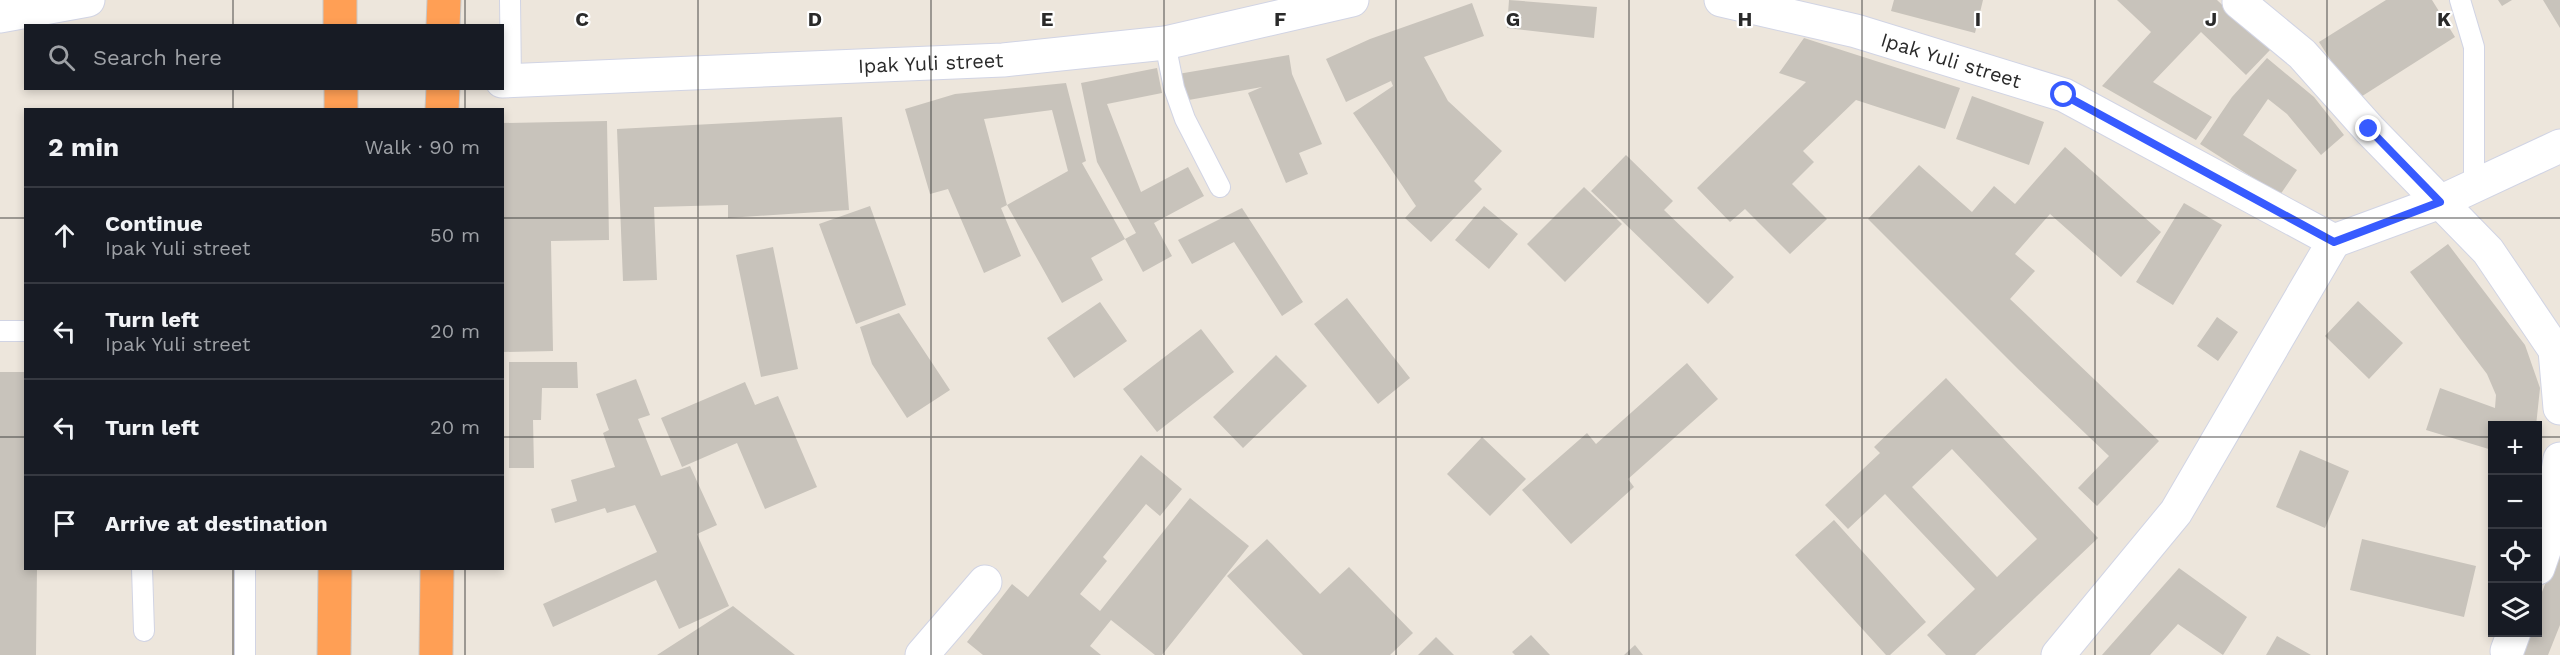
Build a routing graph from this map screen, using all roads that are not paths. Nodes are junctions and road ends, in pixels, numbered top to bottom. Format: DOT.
graph roads {
  1 [pos="88,0"];
  2 [pos="340,0"];
  3 [pos="444,0"];
  4 [pos="510,0"];
  5 [pos="1352,0"];
  6 [pos="1721,0"];
  7 [pos="2460,0"];
  8 [pos="2239,2"];
  9 [pos="0,16"];
  10 [pos="340,24"];
  11 [pos="443,24"];
  12 [pos="1165,43"];
  13 [pos="507,81"];
  14 [pos="341,90"];
  15 [pos="443,90"];
  16 [pos="341,108"];
  17 [pos="442,108"];
  18 [pos="2560,146"];
  19 [pos="1220,187"];
  20 [pos="2474,187"];
  21 [pos="2440,202"];
  22 [pos="2334,242"];
  23 [pos="0,331"];
  24 [pos="24,331"];
  25 [pos="2560,408"];
  26 [pos="2560,459"];
  27 [pos="2555,524"];
  28 [pos="2542,556"];
  29 [pos="142,570"];
  30 [pos="244,570"];
  31 [pos="335,570"];
  32 [pos="437,570"];
  33 [pos="985,582"];
  34 [pos="144,631"];
  35 [pos="245,655"];
  36 [pos="334,655"];
  37 [pos="436,655"];
  38 [pos="922,655"];
  39 [pos="2058,655"];
  1 -- 9 [label="main road"];
  2 -- 10 [label="highway"];
  3 -- 11 [label="highway"];
  4 -- 13 [label="lane"];
  5 -- 12 [label="main road, Ipak Yuli street"];
  6 -- 22 [label="main road, Ipak Yuli street"];
  7 -- 20 [label="lane"];
  8 -- 21 [label="main road"];
  12 -- 13 [label="main road, Ipak Yuli street"];
  12 -- 19 [label="lane"];
  14 -- 16 [label="highway"];
  15 -- 17 [label="highway"];
  18 -- 20 [label="main road"];
  20 -- 21 [label="main road"];
  21 -- 22 [label="main road"];
  21 -- 25 [label="main road"];
  22 -- 39 [label="main road"];
  23 -- 24 [label="lane"];
  26 -- 27 [label="main road"];
  27 -- 28 [label="main road"];
  29 -- 34 [label="lane"];
  30 -- 35 [label="lane"];
  31 -- 36 [label="highway"];
  32 -- 37 [label="highway"];
  33 -- 38 [label="main road"];
}
